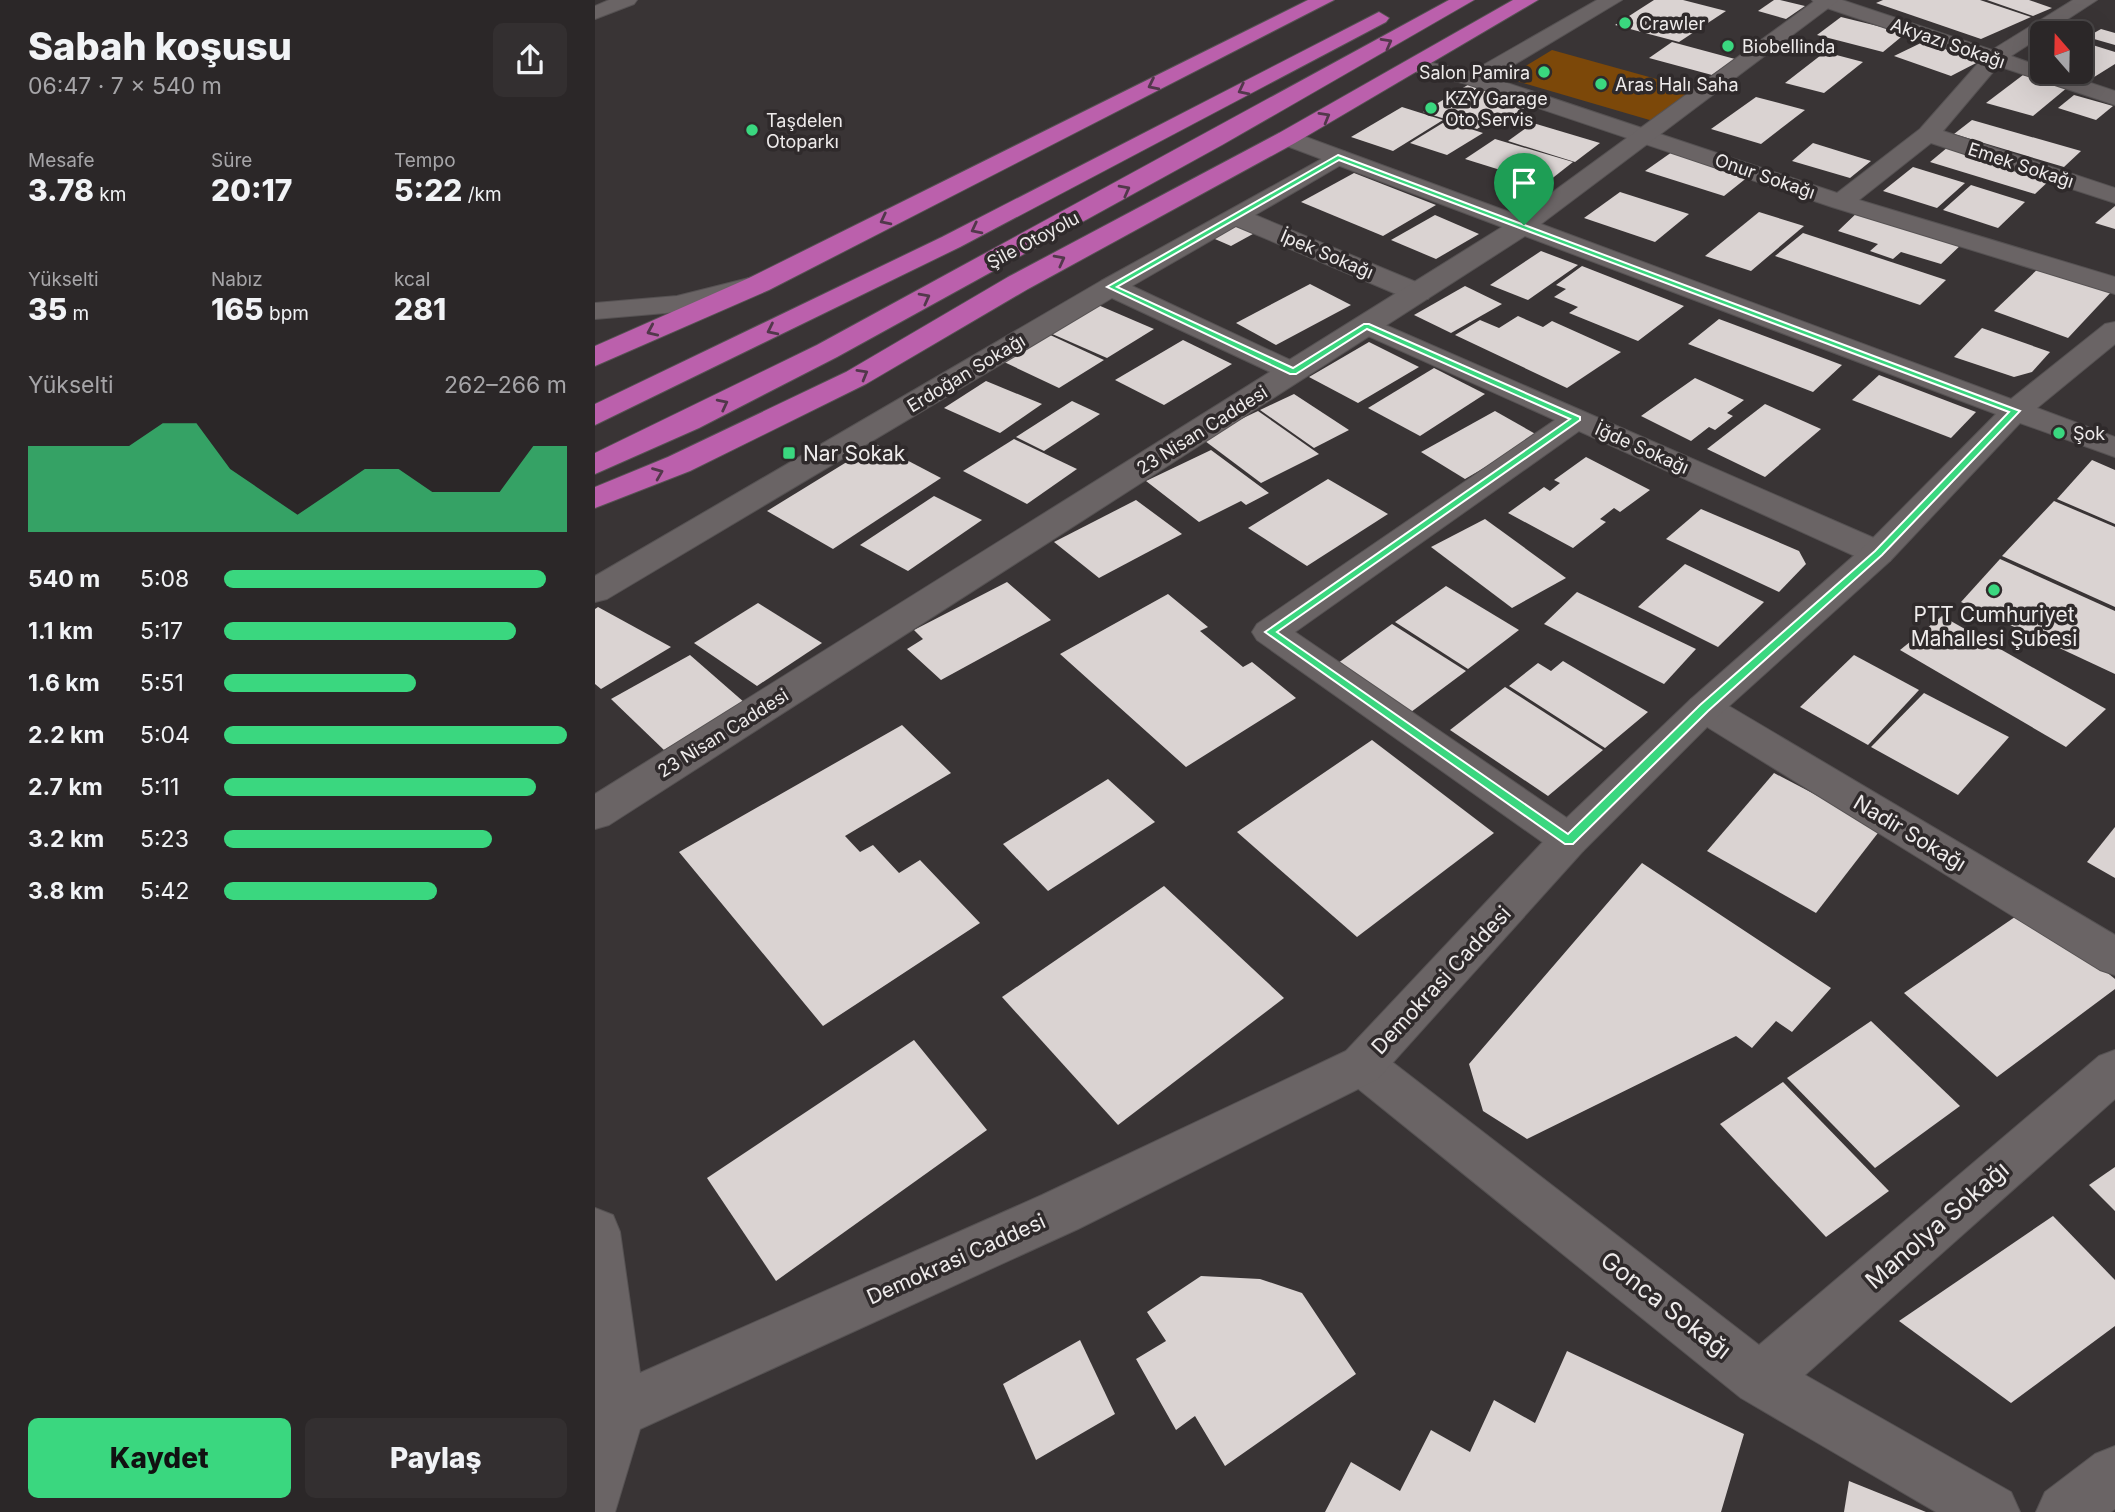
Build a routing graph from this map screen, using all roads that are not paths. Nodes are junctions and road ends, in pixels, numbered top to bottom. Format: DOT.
graph roads {
  1 [pos="627,0"];
  2 [pos="1324,0"];
  3 [pos="1464,0"];
  4 [pos="1528,0"];
  5 [pos="1612,0"];
  6 [pos="1826,0"];
  7 [pos="2087,0"];
  8 [pos="1399,6"];
  9 [pos="595,13"];
  10 [pos="1994,58"];
  11 [pos="1415,65"];
  12 [pos="2115,73"];
  13 [pos="1474,79"];
  14 [pos="2087,89"];
  15 [pos="2115,98"];
  16 [pos="1928,134"];
  17 [pos="1647,135"];
  18 [pos="1287,138"];
  19 [pos="1338,157"];
  20 [pos="2113,189"];
  21 [pos="1841,202"];
  22 [pos="1235,216"];
  23 [pos="1524,225"];
  24 [pos="759,284"];
  25 [pos="2115,286"];
  26 [pos="1111,287"];
  27 [pos="1418,293"];
  28 [pos="595,311"];
  29 [pos="1367,325"];
  30 [pos="2115,330"];
  31 [pos="595,357"];
  32 [pos="1293,372"];
  33 [pos="2015,411"];
  34 [pos="595,416"];
  35 [pos="1576,419"];
  36 [pos="649,441"];
  37 [pos="2115,448"];
  38 [pos="595,465"];
  39 [pos="595,492"];
  40 [pos="595,498"];
  41 [pos="1878,553"];
  42 [pos="595,591"];
  43 [pos="1704,708"];
  44 [pos="595,814"];
  45 [pos="1569,841"];
  46 [pos="2115,957"];
  47 [pos="1362,1065"];
  48 [pos="2115,1070"];
  49 [pos="595,1232"];
  50 [pos="1760,1379"];
  51 [pos="618,1411"];
  52 [pos="2115,1474"];
  53 [pos="595,1492"];
  54 [pos="1991,1512"];
  55 [pos="2065,1512"];
  1 -- 9 [label="street"];
  2 -- 24 [label="highway, one-way"];
  36 -- 3 [label="highway, Şile Otoyolu, one-way"];
  4 -- 11 [label="highway"];
  5 -- 13 [label="street"];
  6 -- 10 [label="street, Akyazı Sokağı"];
  6 -- 17 [label="street, 23 Nisan Caddesi"];
  7 -- 10 [label="street"];
  8 -- 34 [label="highway, Şile Otoyolu, one-way"];
  10 -- 14 [label="street, Akyazı Sokağı"];
  10 -- 16 [label="street"];
  11 -- 13 [label="street, Onur Sokağı"];
  18 -- 11 [label="highway, one-way"];
  12 -- 14 [label="street"];
  13 -- 17 [label="street, Onur Sokağı"];
  14 -- 15 [label="street, Akyazı Sokağı"];
  16 -- 20 [label="street, Emek Sokağı"];
  16 -- 21 [label="street"];
  17 -- 21 [label="street, Onur Sokağı"];
  17 -- 23 [label="street, 23 Nisan Caddesi"];
  18 -- 19 [label="street"];
  40 -- 18 [label="highway, one-way"];
  19 -- 22 [label="street, Erdoğan Sokağı"];
  19 -- 23 [label="street"];
  21 -- 25 [label="street, Onur Sokağı"];
  22 -- 26 [label="street, Erdoğan Sokağı"];
  22 -- 27 [label="street, İpek Sokağı"];
  23 -- 27 [label="street, 23 Nisan Caddesi"];
  23 -- 33 [label="street"];
  24 -- 28 [label="street"];
  24 -- 31 [label="highway, one-way"];
  26 -- 32 [label="street"];
  26 -- 42 [label="street, Erdoğan Sokağı"];
  27 -- 29 [label="street, 23 Nisan Caddesi"];
  29 -- 32 [label="street, 23 Nisan Caddesi"];
  29 -- 35 [label="street, İğde Sokağı"];
  30 -- 33 [label="street, Demokrasi Caddesi"];
  32 -- 44 [label="street, 23 Nisan Caddesi"];
  33 -- 37 [label="street"];
  33 -- 41 [label="street, Demokrasi Caddesi"];
  35 -- 41 [label="street, İğde Sokağı"];
  35 -- 45 [label="street"];
  36 -- 38 [label="highway, Şile Otoyolu"];
  36 -- 39 [label="highway"];
  41 -- 43 [label="street, Demokrasi Caddesi"];
  43 -- 45 [label="street, Demokrasi Caddesi"];
  43 -- 46 [label="street, Nadir Sokağı"];
  45 -- 47 [label="street, Demokrasi Caddesi"];
  47 -- 50 [label="street, Gonca Sokağı"];
  47 -- 51 [label="street, Demokrasi Caddesi"];
  48 -- 50 [label="street, Manolya Sokağı"];
  49 -- 51 [label="street"];
  50 -- 54 [label="street, Gonca Sokağı"];
  51 -- 53 [label="street"];
  52 -- 55 [label="street"];
}
